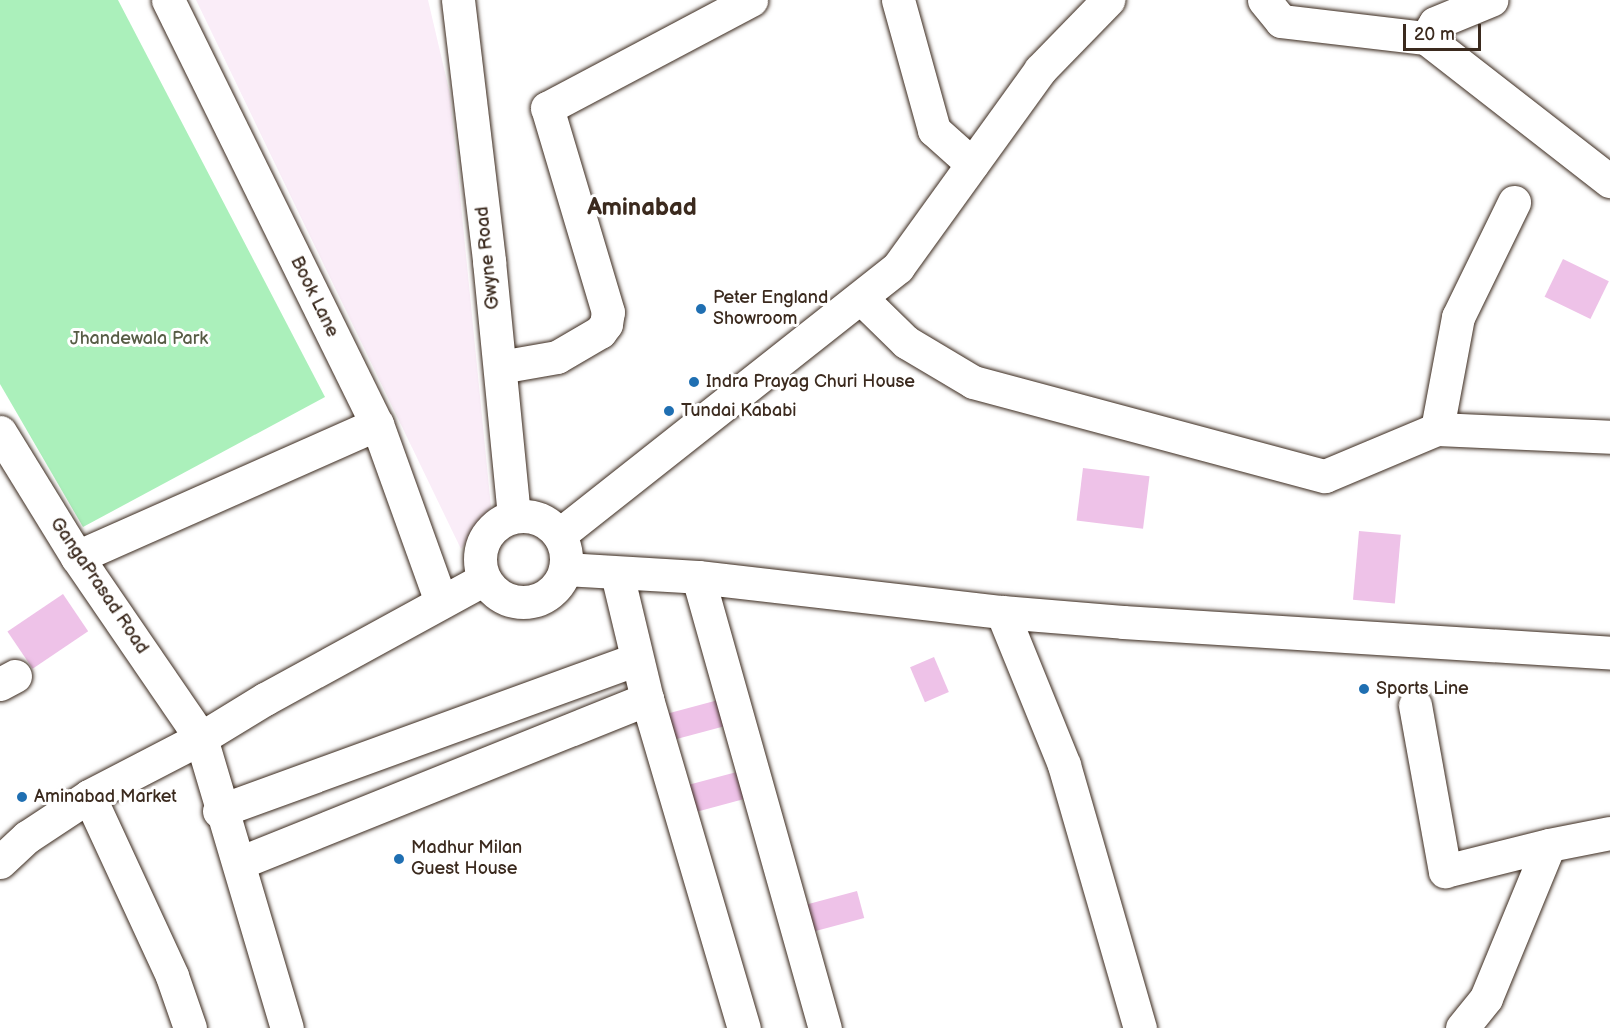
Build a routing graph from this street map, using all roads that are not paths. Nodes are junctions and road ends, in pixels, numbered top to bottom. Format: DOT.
graph roads {
  1 [pos="168,0"];
  2 [pos="458,0"];
  3 [pos="751,0"];
  4 [pos="898,0"];
  5 [pos="1108,0"];
  6 [pos="1264,0"];
  7 [pos="1491,0"];
  8 [pos="1426,38"];
  9 [pos="972,164"];
  10 [pos="1610,181"];
  11 [pos="1514,202"];
  12 [pos="861,298"];
  13 [pos="500,367"];
  14 [pos="377,424"];
  15 [pos="1437,429"];
  16 [pos="0,432"];
  17 [pos="1610,437"];
  18 [pos="514,516"];
  19 [pos="559,535"];
  20 [pos="77,557"];
  21 [pos="565,569"];
  22 [pos="617,574"];
  23 [pos="698,577"];
  24 [pos="484,579"];
  25 [pos="441,602"];
  26 [pos="1002,612"];
  27 [pos="1610,653"];
  28 [pos="636,659"];
  29 [pos="647,699"];
  30 [pos="1415,705"];
  31 [pos="201,738"];
  32 [pos="89,796"];
  33 [pos="221,811"];
  34 [pos="1610,833"];
  35 [pos="1549,845"];
  36 [pos="0,862"];
  37 [pos="238,863"];
  38 [pos="190,1028"];
  39 [pos="287,1028"];
  40 [pos="744,1028"];
  41 [pos="825,1028"];
  42 [pos="1140,1028"];
  43 [pos="1462,1028"];
  1 -- 14 [label="street, Book Lane"];
  2 -- 13 [label="street, Gwyne Road"];
  3 -- 13 [label="street"];
  4 -- 9 [label="street"];
  5 -- 9 [label="street"];
  6 -- 8 [label="street"];
  7 -- 8 [label="street"];
  8 -- 10 [label="street"];
  9 -- 12 [label="street"];
  11 -- 15 [label="street"];
  12 -- 15 [label="street"];
  12 -- 19 [label="street"];
  13 -- 18 [label="street, Gwyne Road"];
  14 -- 20 [label="street"];
  14 -- 25 [label="street, Book Lane"];
  15 -- 17 [label="street"];
  16 -- 20 [label="street, GangaPrasad Road"];
  18 -- 19 [label="street"];
  18 -- 24 [label="street"];
  19 -- 21 [label="street"];
  20 -- 31 [label="street, GangaPrasad Road"];
  21 -- 22 [label="street"];
  21 -- 24 [label="street"];
  22 -- 23 [label="street"];
  22 -- 28 [label="street"];
  23 -- 26 [label="street"];
  23 -- 41 [label="street"];
  24 -- 25 [label="street"];
  25 -- 31 [label="street"];
  26 -- 27 [label="street"];
  26 -- 42 [label="street"];
  28 -- 29 [label="street"];
  28 -- 33 [label="street"];
  29 -- 37 [label="street"];
  29 -- 40 [label="street"];
  30 -- 35 [label="street"];
  31 -- 32 [label="street"];
  31 -- 33 [label="street, GangaPrasad Road"];
  32 -- 36 [label="street"];
  32 -- 38 [label="street"];
  33 -- 37 [label="street, GangaPrasad Road"];
  34 -- 35 [label="street"];
  35 -- 43 [label="street"];
  37 -- 39 [label="street, GangaPrasad Road"];
}
